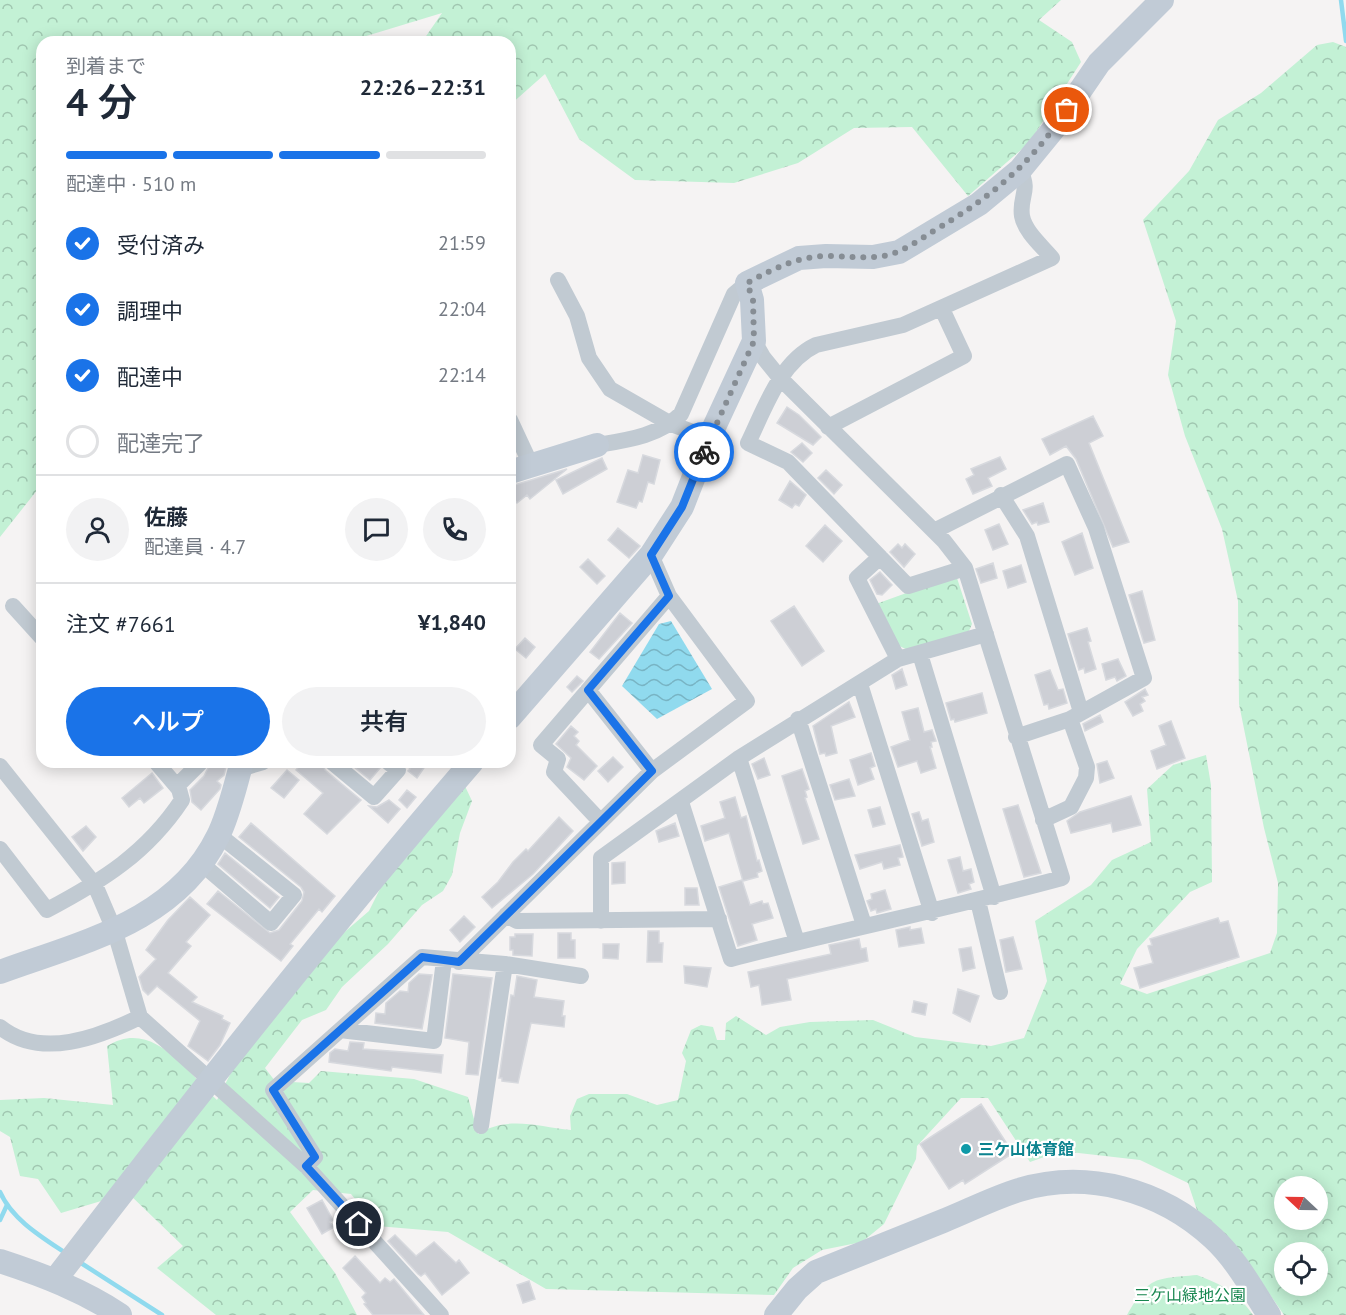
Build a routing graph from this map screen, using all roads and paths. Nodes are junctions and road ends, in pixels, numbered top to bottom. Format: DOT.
graph roads {
  1 [pos="1162,0"];
  2 [pos="1020,170"];
  3 [pos="558,279"];
  4 [pos="747,283"];
  5 [pos="942,309"];
  6 [pos="754,341"];
  7 [pos="780,378"];
  8 [pos="671,424"];
  9 [pos="828,428"];
  10 [pos="709,438"];
  11 [pos="597,445"];
  12 [pos="516,449"];
  13 [pos="520,468"];
  14 [pos="1001,495"];
  15 [pos="934,531"];
  16 [pos="651,555"];
  17 [pos="880,557"];
  18 [pos="965,568"];
  19 [pos="669,596"];
  20 [pos="13,606"];
  21 [pos="36,631"];
  22 [pos="986,634"];
  23 [pos="920,654"];
  24 [pos="898,658"];
  25 [pos="860,684"];
  26 [pos="588,690"];
  27 [pos="516,710"];
  28 [pos="1076,715"];
  29 [pos="798,719"];
  30 [pos="1016,737"];
  31 [pos="739,758"];
  32 [pos="0,766"];
  33 [pos="161,768"];
  34 [pos="195,768"];
  35 [pos="247,768"];
  36 [pos="339,768"];
  37 [pos="396,768"];
  38 [pos="467,768"];
  39 [pos="652,771"];
  40 [pos="177,786"];
  41 [pos="681,802"];
  42 [pos="600,820"];
  43 [pos="1043,820"];
  44 [pos="219,835"];
  45 [pos="0,849"];
  46 [pos="202,864"];
  47 [pos="95,885"];
  48 [pos="994,897"];
  49 [pos="978,901"];
  50 [pos="932,913"];
  51 [pos="506,915"];
  52 [pos="718,919"];
  53 [pos="601,921"];
  54 [pos="864,925"];
  55 [pos="115,932"];
  56 [pos="797,942"];
  57 [pos="451,961"];
  58 [pos="505,964"];
  59 [pos="0,972"];
  60 [pos="581,976"];
  61 [pos="1000,992"];
  62 [pos="140,1017"];
  63 [pos="0,1027"];
  64 [pos="340,1030"];
  65 [pos="211,1078"];
  66 [pos="481,1126"];
  67 [pos="306,1166"];
  68 [pos="0,1261"];
  69 [pos="55,1280"];
  70 [pos="120,1315"];
  71 [pos="441,1315"];
  72 [pos="776,1315"];
  73 [pos="1269,1315"];
  1 -- 2 [label="street"];
  2 -- 4 [label="street"];
  2 -- 5 [label="street"];
  3 -- 8 [label="street"];
  4 -- 6 [label="street"];
  4 -- 8 [label="street"];
  5 -- 7 [label="street"];
  5 -- 9 [label="street"];
  6 -- 7 [label="street"];
  6 -- 10 [label="street"];
  7 -- 9 [label="street"];
  7 -- 17 [label="street"];
  8 -- 10 [label="street"];
  8 -- 11 [label="street"];
  9 -- 15 [label="street"];
  10 -- 16 [label="street"];
  11 -- 13 [label="street"];
  12 -- 13 [label="street"];
  14 -- 15 [label="street"];
  14 -- 28 [label="street"];
  14 -- 28 [label="street"];
  15 -- 18 [label="street"];
  16 -- 19 [label="street"];
  16 -- 27 [label="street"];
  17 -- 18 [label="street"];
  17 -- 24 [label="street"];
  18 -- 22 [label="street"];
  19 -- 26 [label="street"];
  19 -- 39 [label="street"];
  20 -- 21 [label="street"];
  22 -- 23 [label="street"];
  22 -- 30 [label="street"];
  23 -- 24 [label="street"];
  23 -- 48 [label="street"];
  24 -- 25 [label="street"];
  25 -- 29 [label="street"];
  25 -- 50 [label="street"];
  26 -- 39 [label="street"];
  26 -- 42 [label="street"];
  28 -- 30 [label="street"];
  28 -- 43 [label="street"];
  29 -- 31 [label="street"];
  29 -- 54 [label="street"];
  30 -- 43 [label="street"];
  31 -- 41 [label="street"];
  31 -- 56 [label="street"];
  32 -- 47 [label="street"];
  33 -- 40 [label="street"];
  34 -- 40 [label="street"];
  35 -- 44 [label="street"];
  36 -- 37 [label="street"];
  38 -- 65 [label="street"];
  39 -- 42 [label="street"];
  40 -- 47 [label="street"];
  41 -- 52 [label="street"];
  41 -- 53 [label="street"];
  42 -- 51 [label="street"];
  43 -- 48 [label="street"];
  44 -- 46 [label="street"];
  44 -- 46 [label="street"];
  45 -- 47 [label="street"];
  46 -- 55 [label="street"];
  47 -- 55 [label="street"];
  48 -- 49 [label="street"];
  49 -- 50 [label="street"];
  49 -- 61 [label="street"];
  50 -- 54 [label="street"];
  51 -- 53 [label="street"];
  51 -- 57 [label="street"];
  52 -- 53 [label="street"];
  52 -- 56 [label="street"];
  54 -- 56 [label="street"];
  55 -- 59 [label="street"];
  55 -- 62 [label="street"];
  57 -- 58 [label="street"];
  57 -- 64 [label="street"];
  57 -- 64 [label="street"];
  58 -- 60 [label="street"];
  58 -- 66 [label="street"];
  62 -- 63 [label="street"];
  62 -- 65 [label="street"];
  64 -- 67 [label="street"];
  65 -- 67 [label="street"];
  65 -- 69 [label="street"];
  67 -- 71 [label="street"];
  68 -- 69 [label="street"];
  69 -- 70 [label="street"];
  72 -- 73 [label="street"];
}
